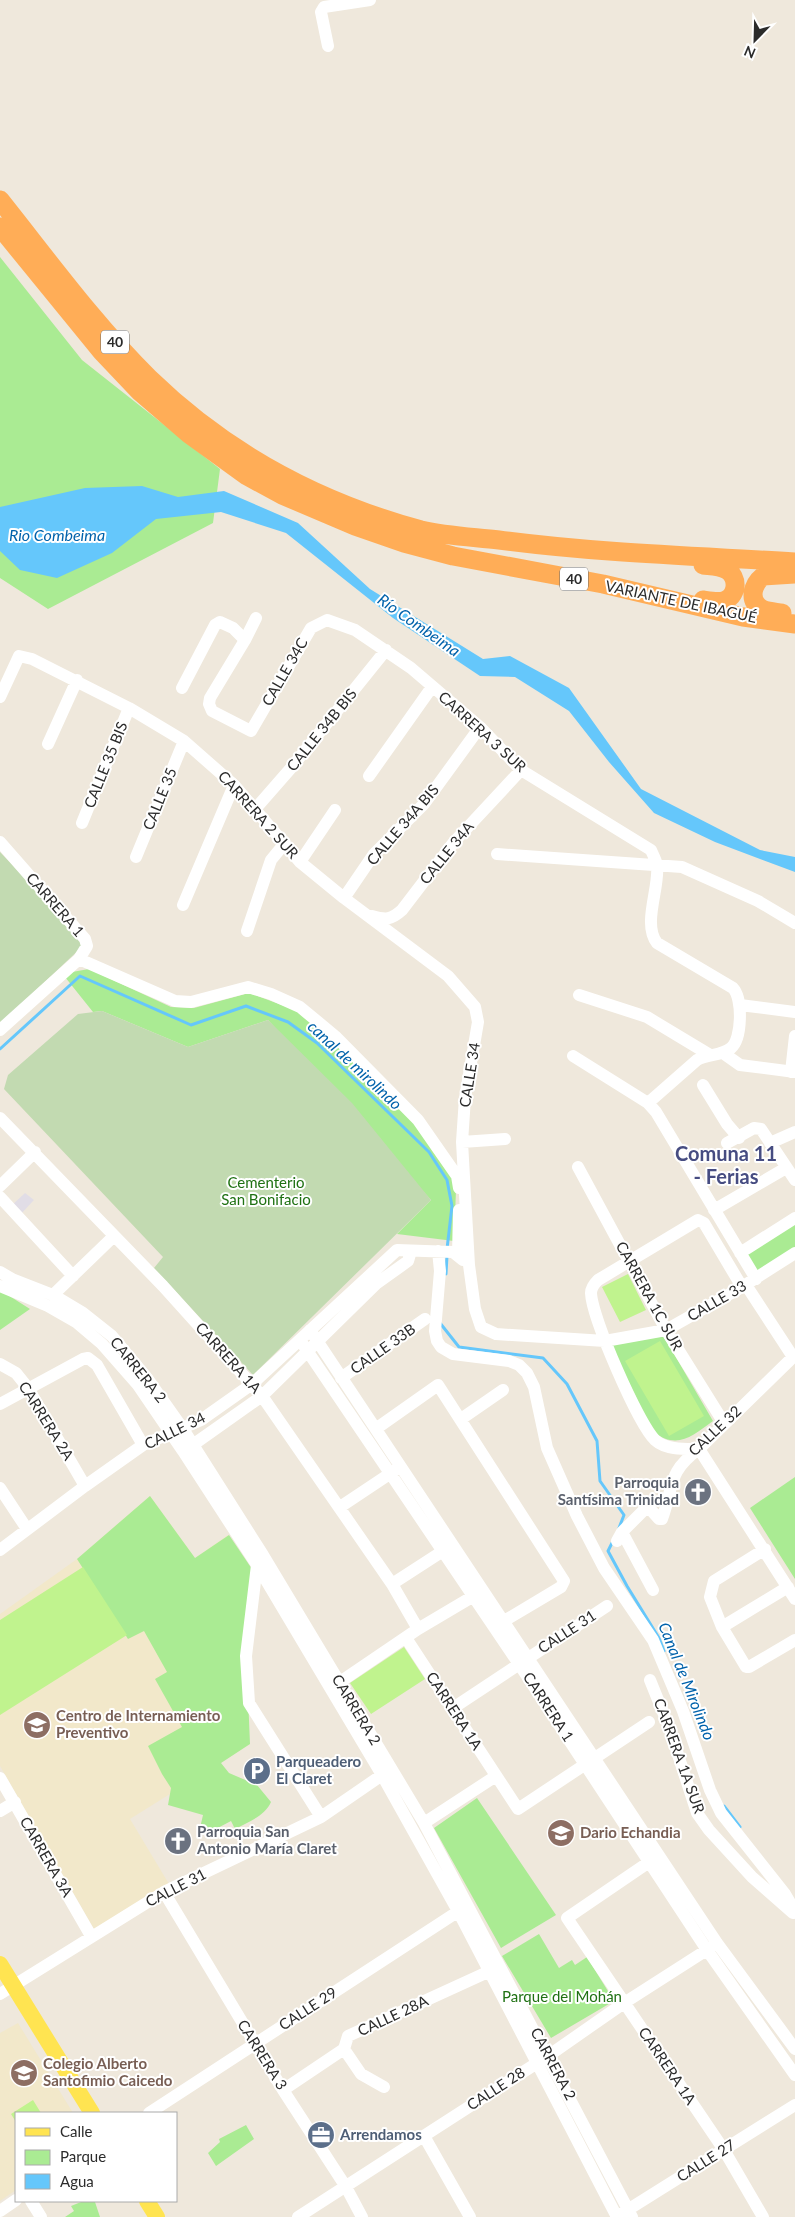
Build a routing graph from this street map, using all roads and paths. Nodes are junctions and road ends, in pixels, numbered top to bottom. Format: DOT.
graph roads {
  1 [pos="370,0"];
  2 [pos="328,46"];
  3 [pos="0,200"];
  4 [pos="0,227"];
  5 [pos="250,468"];
  6 [pos="636,552"];
  7 [pos="795,562"];
  8 [pos="795,574"];
  9 [pos="639,593"];
  10 [pos="795,614"];
  11 [pos="256,618"];
  12 [pos="327,620"];
  13 [pos="795,624"];
  14 [pos="245,640"];
  15 [pos="386,650"];
  16 [pos="77,680"];
  17 [pos="432,687"];
  18 [pos="182,688"];
  19 [pos="0,697"];
  20 [pos="129,708"];
  21 [pos="480,727"];
  22 [pos="184,741"];
  23 [pos="48,744"];
  24 [pos="521,770"];
  25 [pos="369,776"];
  26 [pos="234,785"];
  27 [pos="256,808"];
  28 [pos="334,810"];
  29 [pos="82,822"];
  30 [pos="0,842"];
  31 [pos="285,843"];
  32 [pos="497,854"];
  33 [pos="136,857"];
  34 [pos="300,862"];
  35 [pos="657,865"];
  36 [pos="344,898"];
  37 [pos="182,905"];
  38 [pos="368,915"];
  39 [pos="795,924"];
  40 [pos="247,931"];
  41 [pos="79,959"];
  42 [pos="579,995"];
  43 [pos="740,1002"];
  44 [pos="475,1007"];
  45 [pos="795,1012"];
  46 [pos="0,1030"];
  47 [pos="795,1036"];
  48 [pos="723,1053"];
  49 [pos="710,1055"];
  50 [pos="573,1056"];
  51 [pos="793,1072"];
  52 [pos="703,1084"];
  53 [pos="648,1103"];
  54 [pos="0,1118"];
  55 [pos="795,1132"];
  56 [pos="506,1139"];
  57 [pos="462,1142"];
  58 [pos="770,1143"];
  59 [pos="35,1152"];
  60 [pos="578,1167"];
  61 [pos="786,1168"];
  62 [pos="795,1180"];
  63 [pos="0,1186"];
  64 [pos="0,1197"];
  65 [pos="714,1210"];
  66 [pos="795,1218"];
  67 [pos="114,1236"];
  68 [pos="448,1252"];
  69 [pos="740,1253"];
  70 [pos="795,1253"];
  71 [pos="629,1262"];
  72 [pos="469,1265"];
  73 [pos="0,1272"];
  74 [pos="73,1276"];
  75 [pos="748,1284"];
  76 [pos="0,1286"];
  77 [pos="53,1295"];
  78 [pos="425,1319"];
  79 [pos="666,1330"];
  80 [pos="313,1335"];
  81 [pos="604,1341"];
  82 [pos="303,1345"];
  83 [pos="794,1356"];
  84 [pos="0,1364"];
  85 [pos="341,1378"];
  86 [pos="252,1384"];
  87 [pos="28,1388"];
  88 [pos="503,1390"];
  89 [pos="262,1396"];
  90 [pos="0,1404"];
  91 [pos="461,1419"];
  92 [pos="724,1423"];
  93 [pos="376,1428"];
  94 [pos="183,1429"];
  95 [pos="170,1434"];
  96 [pos="143,1445"];
  97 [pos="188,1448"];
  98 [pos="699,1449"];
  99 [pos="396,1470"];
  100 [pos="85,1486"];
  101 [pos="0,1488"];
  102 [pos="340,1507"];
  103 [pos="27,1529"];
  104 [pos="765,1549"];
  105 [pos="0,1550"];
  106 [pos="443,1551"];
  107 [pos="257,1565"];
  108 [pos="392,1584"];
  109 [pos="788,1587"];
  110 [pos="653,1590"];
  111 [pos="472,1597"];
  112 [pos="795,1599"];
  113 [pos="607,1606"];
  114 [pos="504,1621"];
  115 [pos="722,1627"];
  116 [pos="418,1629"];
  117 [pos="406,1638"];
  118 [pos="795,1640"];
  119 [pos="524,1661"];
  120 [pos="650,1680"];
  121 [pos="340,1682"];
  122 [pos="453,1708"];
  123 [pos="649,1722"];
  124 [pos="591,1762"];
  125 [pos="382,1775"];
  126 [pos="496,1776"];
  127 [pos="0,1778"];
  128 [pos="15,1802"];
  129 [pos="0,1812"];
  130 [pos="320,1817"];
  131 [pos="424,1823"];
  132 [pos="654,1858"];
  133 [pos="164,1892"];
  134 [pos="463,1909"];
  135 [pos="795,1911"];
  136 [pos="795,1915"];
  137 [pos="91,1936"];
  138 [pos="712,1946"];
  139 [pos="0,1964"];
  140 [pos="490,1972"];
  141 [pos="7,1990"];
  142 [pos="624,2003"];
  143 [pos="255,2044"];
  144 [pos="344,2049"];
  145 [pos="795,2049"];
  146 [pos="548,2056"];
  147 [pos="537,2063"];
  148 [pos="795,2075"];
  149 [pos="384,2087"];
  150 [pos="283,2090"];
  151 [pos="795,2105"];
  152 [pos="91,2112"];
  153 [pos="151,2112"];
  154 [pos="585,2126"];
  155 [pos="574,2133"];
  156 [pos="424,2136"];
  157 [pos="724,2150"];
  158 [pos="346,2187"];
  159 [pos="15,2201"];
  160 [pos="32,2202"];
  161 [pos="148,2202"];
  162 [pos="0,2211"];
  163 [pos="630,2213"];
  164 [pos="41,2217"];
  165 [pos="157,2217"];
  166 [pos="298,2217"];
  167 [pos="362,2217"];
  168 [pos="470,2217"];
  169 [pos="617,2217"];
  170 [pos="763,2217"];
  1 -- 2 [label="street"];
  3 -- 5 [label="highway, VARIANTE DE IBAGUÉ / 40"];
  4 -- 5 [label="highway, VARIANTE DE IBAGUÉ / 40"];
  5 -- 6 [label="highway, VARIANTE DE IBAGUÉ / 40"];
  5 -- 9 [label="highway, VARIANTE DE IBAGUÉ / 40"];
  6 -- 7 [label="highway, VARIANTE DE IBAGUÉ / 40"];
  6 -- 9 [label="highway"];
  8 -- 10 [label="highway"];
  9 -- 13 [label="highway, VARIANTE DE IBAGUÉ / 40"];
  11 -- 14 [label="street"];
  12 -- 14 [label="street, CALLE 34C"];
  12 -- 15 [label="street, CARRERA 3 SUR"];
  14 -- 18 [label="street"];
  15 -- 17 [label="street, CARRERA 3 SUR"];
  15 -- 27 [label="street, CALLE 34B BIS"];
  16 -- 19 [label="street, CARRERA 2 SUR"];
  16 -- 20 [label="street, CARRERA 2 SUR"];
  16 -- 23 [label="street"];
  17 -- 21 [label="street, CARRERA 3 SUR"];
  17 -- 25 [label="street"];
  20 -- 22 [label="street, CARRERA 2 SUR"];
  20 -- 29 [label="street, CALLE 35 BIS"];
  21 -- 24 [label="street, CARRERA 3 SUR"];
  21 -- 36 [label="street, CALLE 34A BIS"];
  22 -- 26 [label="street, CARRERA 2 SUR"];
  22 -- 33 [label="street, CALLE 35"];
  24 -- 35 [label="street, CARRERA 3 SUR"];
  24 -- 38 [label="street, CALLE 34A"];
  26 -- 27 [label="street, CARRERA 2 SUR"];
  26 -- 37 [label="street"];
  27 -- 31 [label="street, CARRERA 2 SUR"];
  28 -- 34 [label="street"];
  30 -- 41 [label="street, CARRERA 1"];
  31 -- 34 [label="street, CARRERA 2 SUR"];
  31 -- 40 [label="street"];
  32 -- 35 [label="street"];
  34 -- 36 [label="street, CARRERA 2 SUR"];
  35 -- 39 [label="street"];
  35 -- 43 [label="street"];
  36 -- 38 [label="street, CARRERA 2 SUR"];
  38 -- 44 [label="street, CARRERA 2 SUR"];
  41 -- 46 [label="street"];
  41 -- 68 [label="street, CARRERA 1"];
  42 -- 49 [label="street"];
  43 -- 45 [label="street"];
  43 -- 48 [label="street"];
  44 -- 57 [label="street, CALLE 34"];
  47 -- 51 [label="street"];
  48 -- 49 [label="street"];
  48 -- 51 [label="street"];
  49 -- 53 [label="street"];
  50 -- 53 [label="street"];
  52 -- 58 [label="street"];
  53 -- 65 [label="street"];
  54 -- 59 [label="street, CARRERA 1A"];
  55 -- 58 [label="street"];
  56 -- 57 [label="street"];
  57 -- 72 [label="street, CALLE 34"];
  58 -- 61 [label="street"];
  59 -- 63 [label="street"];
  59 -- 67 [label="street, CARRERA 1A"];
  60 -- 71 [label="street, CARRERA 1C SUR"];
  61 -- 62 [label="street"];
  61 -- 65 [label="street"];
  64 -- 74 [label="street"];
  65 -- 69 [label="street"];
  66 -- 69 [label="street"];
  67 -- 74 [label="street"];
  67 -- 86 [label="street, CARRERA 1A"];
  68 -- 72 [label="street"];
  68 -- 80 [label="street, CALLE 34"];
  68 -- 135 [label="street, CARRERA 1A SUR"];
  69 -- 75 [label="street"];
  70 -- 75 [label="street, CALLE 33"];
  71 -- 75 [label="street"];
  71 -- 79 [label="street, CARRERA 1C SUR"];
  71 -- 81 [label="street"];
  72 -- 81 [label="street, CALLE 33"];
  73 -- 77 [label="street, CARRERA 2"];
  74 -- 77 [label="street"];
  75 -- 79 [label="street, CALLE 33"];
  75 -- 83 [label="street"];
  76 -- 95 [label="street, CARRERA 2"];
  77 -- 94 [label="street, CARRERA 2"];
  78 -- 85 [label="street, CALLE 33B"];
  79 -- 81 [label="street, CALLE 33"];
  79 -- 92 [label="street, CARRERA 1C SUR"];
  80 -- 82 [label="street, CALLE 34"];
  80 -- 85 [label="street, CARRERA 1"];
  81 -- 98 [label="street"];
  82 -- 86 [label="street, CALLE 34"];
  82 -- 89 [label="street, CALLE 34"];
  82 -- 99 [label="street, CARRERA 1"];
  83 -- 92 [label="street, CALLE 32"];
  84 -- 87 [label="street, CARRERA 2A"];
  85 -- 93 [label="street, CARRERA 1"];
  86 -- 89 [label="street, CARRERA 1A"];
  86 -- 94 [label="street, CALLE 34"];
  87 -- 90 [label="street"];
  87 -- 96 [label="street, CARRERA 2"];
  87 -- 100 [label="street, CARRERA 2A"];
  88 -- 91 [label="street"];
  89 -- 97 [label="street, CALLE 34"];
  89 -- 102 [label="street, CARRERA 1A"];
  91 -- 93 [label="street"];
  91 -- 114 [label="street"];
  92 -- 98 [label="street, CALLE 32"];
  93 -- 99 [label="street, CARRERA 1"];
  94 -- 95 [label="street, CALLE 34"];
  94 -- 97 [label="street, CARRERA 2"];
  95 -- 96 [label="street, CALLE 34"];
  95 -- 97 [label="street, CARRERA 2"];
  96 -- 100 [label="street, CALLE 34"];
  97 -- 107 [label="street, CARRERA 2"];
  97 -- 121 [label="street, CARRERA 2"];
  98 -- 104 [label="street"];
  98 -- 110 [label="street, CALLE 32"];
  99 -- 102 [label="street"];
  99 -- 106 [label="street, CARRERA 1"];
  99 -- 114 [label="street, CARRERA 1"];
  100 -- 103 [label="street, CALLE 34"];
  101 -- 103 [label="street"];
  102 -- 108 [label="street, CARRERA 1A"];
  103 -- 105 [label="street, CALLE 34"];
  104 -- 109 [label="street"];
  104 -- 115 [label="street"];
  106 -- 108 [label="street"];
  106 -- 111 [label="street, CARRERA 1"];
  107 -- 125 [label="street, CARRERA 2"];
  107 -- 130 [label="street"];
  108 -- 116 [label="street, CARRERA 1A"];
  109 -- 112 [label="street"];
  109 -- 115 [label="street"];
  111 -- 116 [label="street"];
  111 -- 119 [label="street, CARRERA 1"];
  113 -- 119 [label="street, CALLE 31"];
  114 -- 119 [label="street, CARRERA 1"];
  115 -- 118 [label="street"];
  116 -- 117 [label="street"];
  117 -- 121 [label="street"];
  117 -- 122 [label="street, CARRERA 1A"];
  119 -- 122 [label="street, CALLE 31"];
  119 -- 124 [label="street, CARRERA 1"];
  120 -- 136 [label="street, CARRERA 1A SUR"];
  121 -- 131 [label="street, CARRERA 2"];
  122 -- 126 [label="street, CARRERA 1A"];
  123 -- 124 [label="street"];
  124 -- 126 [label="street, CARRERA 1A"];
  124 -- 132 [label="street, CARRERA 1"];
  125 -- 130 [label="street, CALLE 31"];
  125 -- 134 [label="street, CARRERA 2"];
  126 -- 131 [label="street"];
  127 -- 128 [label="street, CARRERA 3A"];
  128 -- 129 [label="street"];
  128 -- 137 [label="street, CARRERA 3A"];
  130 -- 133 [label="street, CALLE 31"];
  131 -- 134 [label="street, CARRERA 2"];
  132 -- 138 [label="street, CARRERA 1"];
  132 -- 142 [label="street, CARRERA 1A"];
  133 -- 137 [label="street, CALLE 31"];
  133 -- 143 [label="street, CARRERA 3"];
  134 -- 140 [label="street, CARRERA 2"];
  134 -- 143 [label="street, CALLE 29"];
  134 -- 146 [label="street, CARRERA 2"];
  137 -- 141 [label="street, CALLE 31"];
  138 -- 142 [label="street, CALLE 28"];
  138 -- 145 [label="street, CARRERA 1"];
  138 -- 148 [label="street, CARRERA 1"];
  139 -- 141 [label="main road"];
  140 -- 144 [label="street, CALLE 28A"];
  140 -- 147 [label="street, CARRERA 2"];
  141 -- 152 [label="main road"];
  142 -- 146 [label="street, CALLE 28"];
  142 -- 157 [label="street, CARRERA 1A"];
  143 -- 150 [label="street, CARRERA 3"];
  143 -- 153 [label="street, CALLE 29"];
  144 -- 149 [label="street"];
  144 -- 150 [label="street, CALLE 28A"];
  146 -- 147 [label="street, CALLE 28"];
  146 -- 154 [label="street, CARRERA 2"];
  147 -- 155 [label="street, CARRERA 2"];
  147 -- 156 [label="street, CALLE 28"];
  150 -- 158 [label="street, CARRERA 3"];
  151 -- 157 [label="street, CALLE 27"];
  154 -- 155 [label="street"];
  154 -- 163 [label="street, CARRERA 2"];
  155 -- 169 [label="street, CARRERA 2"];
  156 -- 158 [label="street, CALLE 28"];
  156 -- 168 [label="street"];
  157 -- 163 [label="street, CALLE 27"];
  157 -- 170 [label="street, CARRERA 1A"];
  158 -- 166 [label="street, CALLE 28"];
  158 -- 167 [label="street, CARRERA 3"];
  159 -- 162 [label="street"];
  160 -- 164 [label="street"];
  161 -- 165 [label="main road"];
  163 -- 169 [label="street, CALLE 27"];
}
